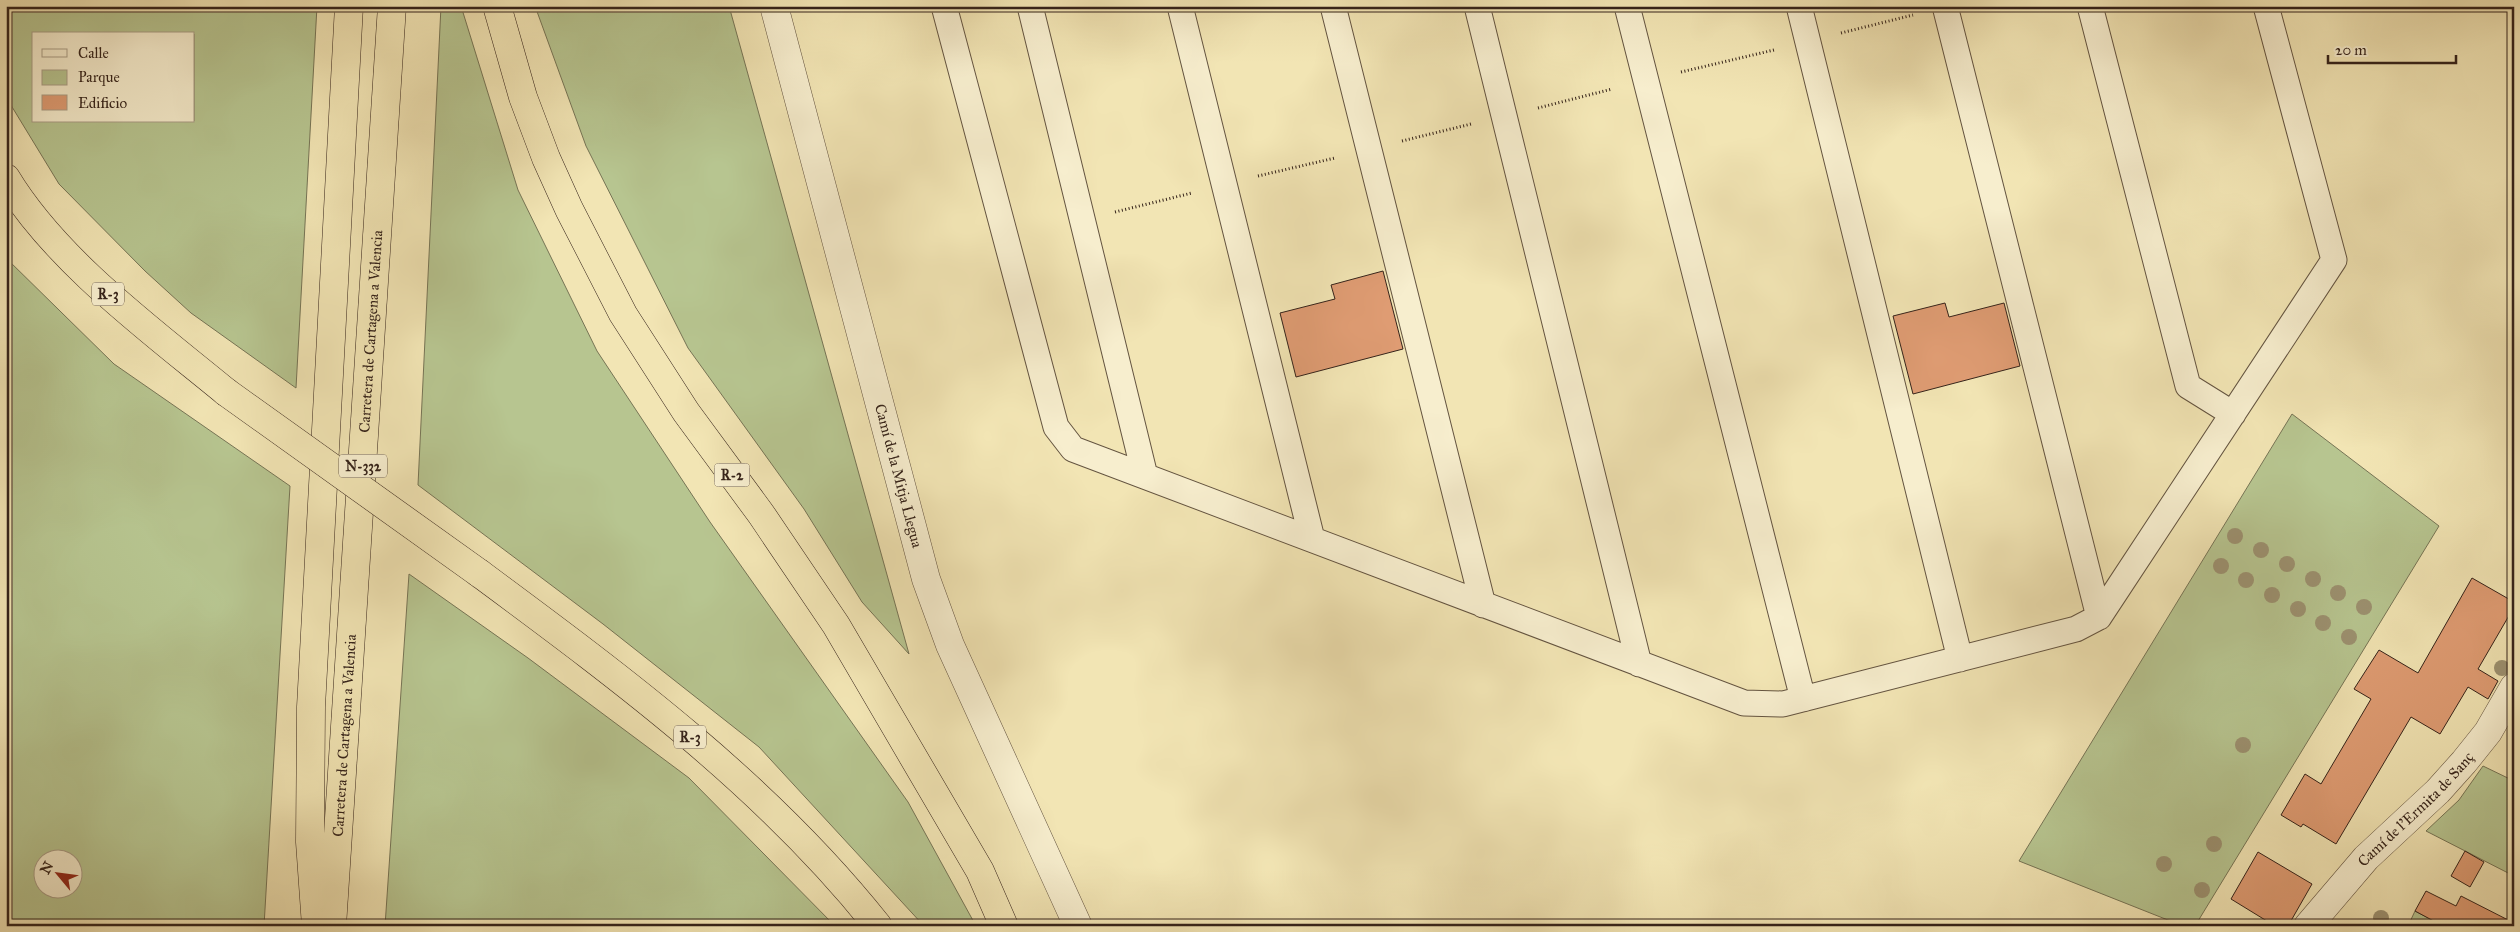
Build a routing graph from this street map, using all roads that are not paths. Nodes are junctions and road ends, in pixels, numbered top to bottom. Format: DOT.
graph roads {
  1 [pos="349,6"];
  2 [pos="392,6"];
  3 [pos="498,6"];
  4 [pos="774,6"];
  5 [pos="944,6"];
  6 [pos="1030,6"];
  7 [pos="1180,6"];
  8 [pos="1333,6"];
  9 [pos="1477,6"];
  10 [pos="1626,6"];
  11 [pos="1799,6"];
  12 [pos="1945,6"];
  13 [pos="2090,6"];
  14 [pos="2266,6"];
  15 [pos="6,178"];
  16 [pos="2233,414"];
  17 [pos="1145,476"];
  18 [pos="1312,540"];
  19 [pos="1483,604"];
  20 [pos="2099,617"];
  21 [pos="1960,659"];
  22 [pos="1639,664"];
  23 [pos="2514,686"];
  24 [pos="1803,699"];
  25 [pos="316,926"];
  26 [pos="332,926"];
  27 [pos="878,926"];
  28 [pos="1004,926"];
  29 [pos="1078,926"];
  30 [pos="2308,926"];
  1 -- 25 [label="highway"];
  2 -- 26 [label="highway, Carretera de Cartagena a Valencia / N-332"];
  3 -- 28 [label="highway, R-2"];
  4 -- 29 [label="street, Camí de la Mitja Llegua"];
  5 -- 17 [label="lane"];
  6 -- 17 [label="lane"];
  7 -- 18 [label="lane"];
  8 -- 19 [label="lane"];
  9 -- 22 [label="lane"];
  10 -- 24 [label="lane"];
  11 -- 21 [label="lane"];
  12 -- 20 [label="lane"];
  13 -- 16 [label="lane"];
  14 -- 16 [label="lane"];
  15 -- 27 [label="highway, R-3, bridge"];
  16 -- 20 [label="lane"];
  17 -- 18 [label="lane"];
  18 -- 19 [label="lane"];
  19 -- 22 [label="lane"];
  20 -- 21 [label="lane"];
  21 -- 24 [label="lane"];
  22 -- 24 [label="lane"];
  23 -- 30 [label="street, Camí de l'Ermita de Sanç"];
}
